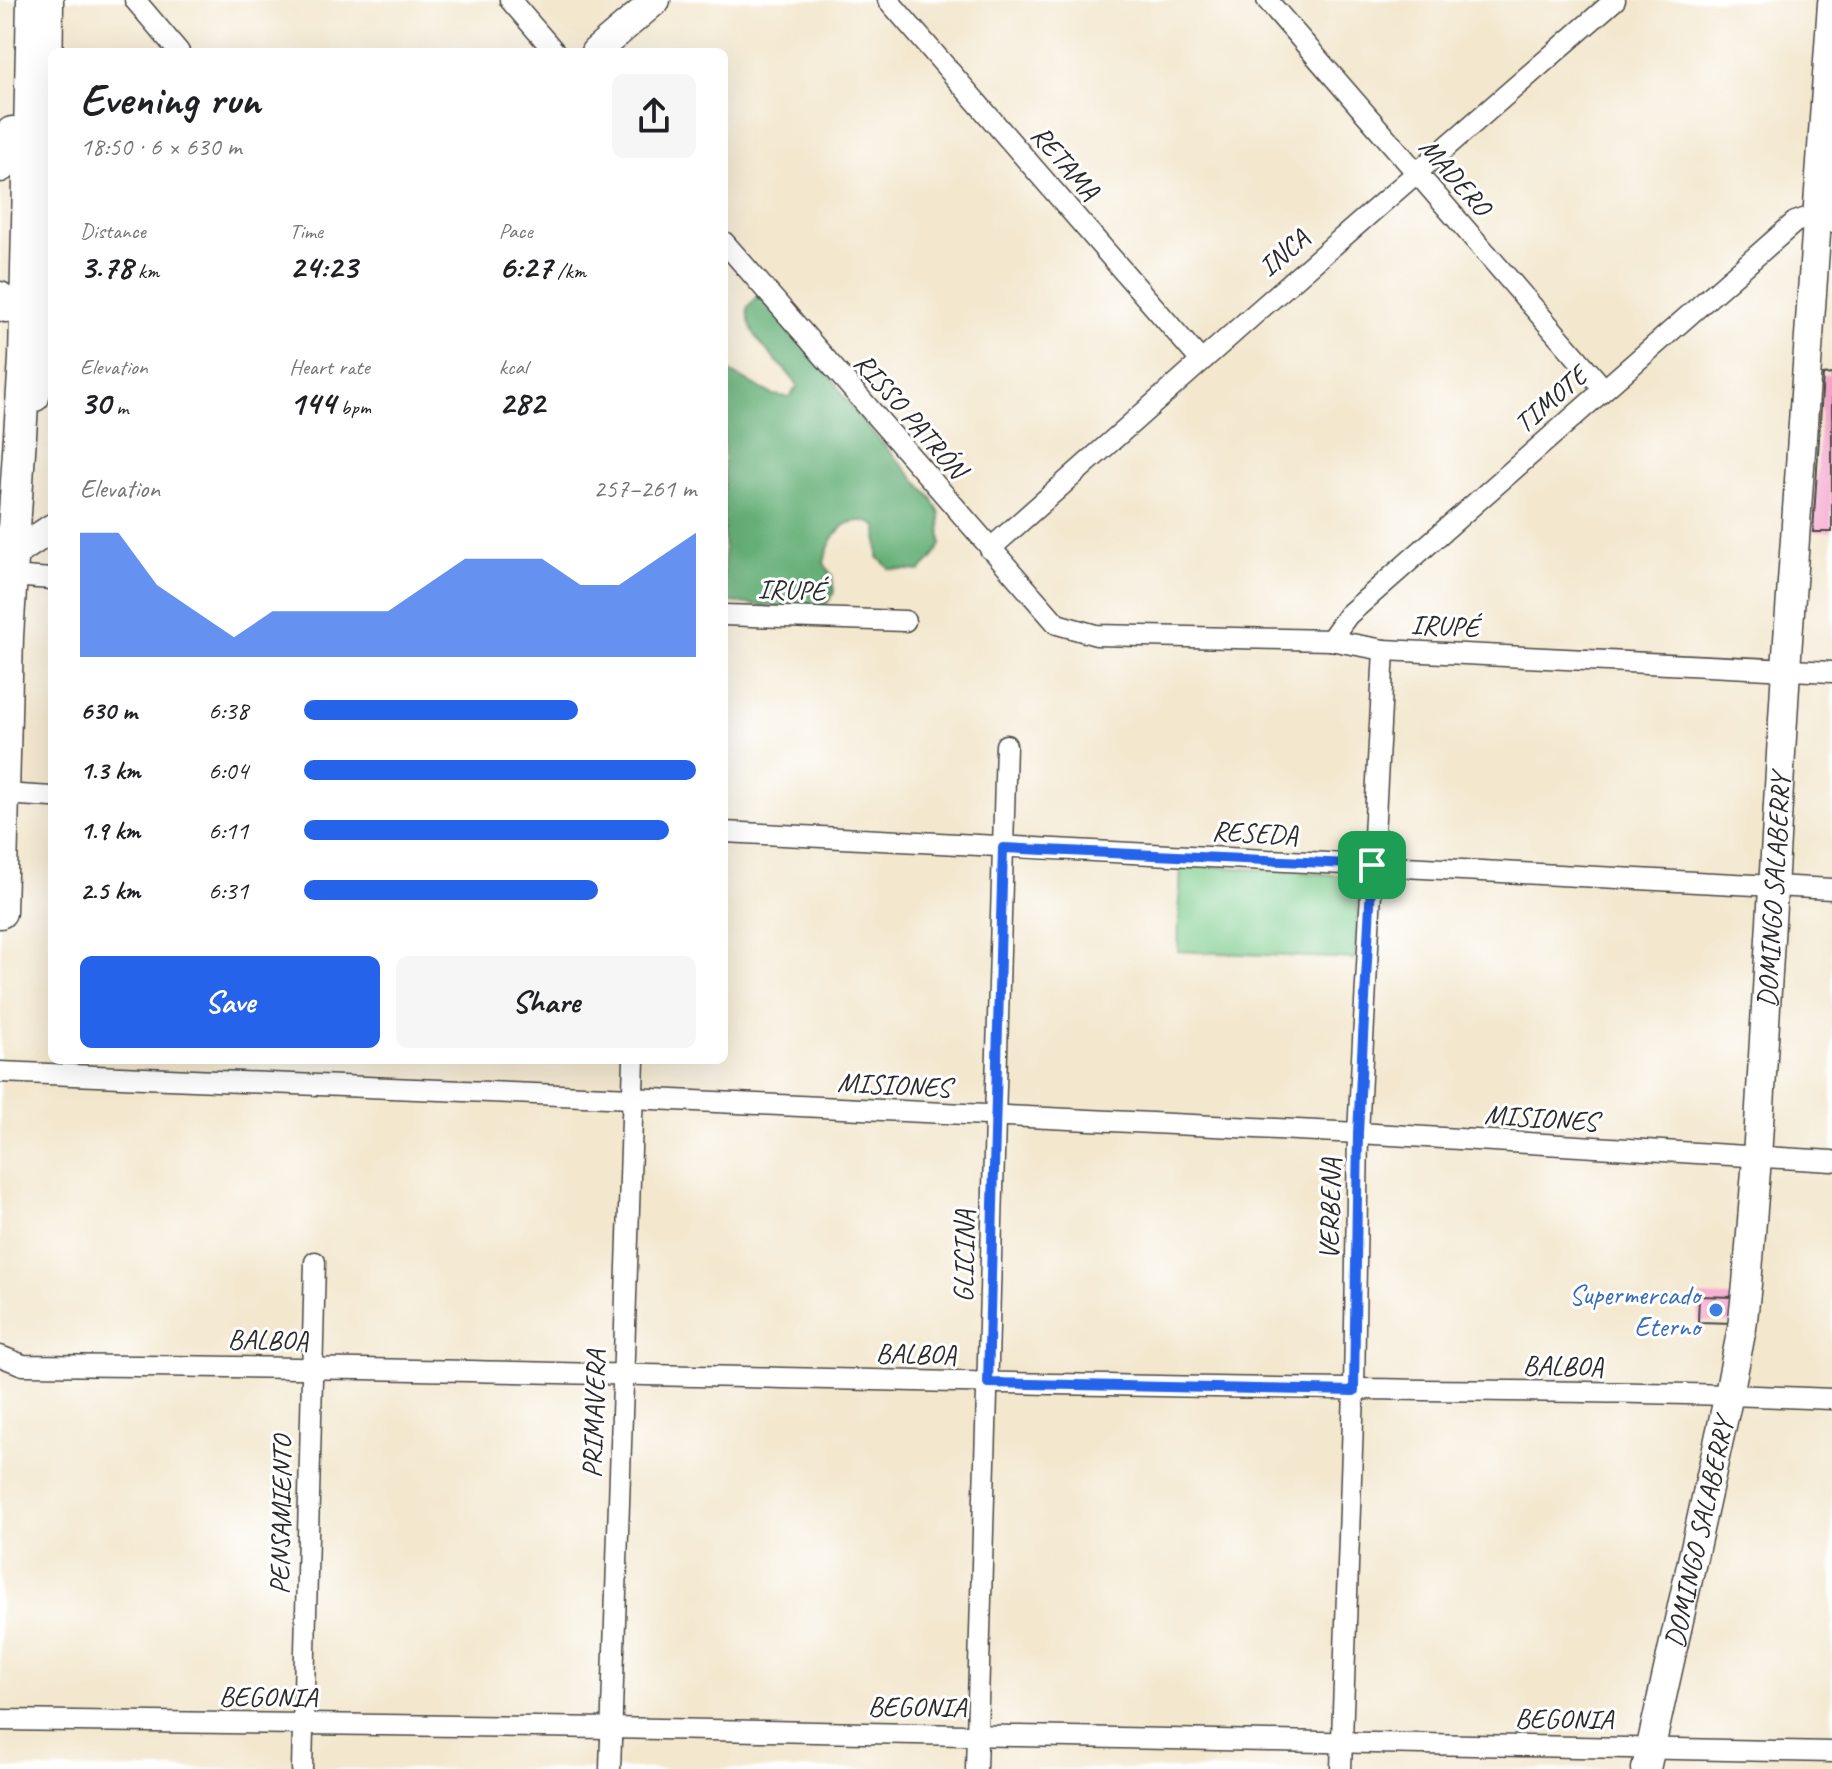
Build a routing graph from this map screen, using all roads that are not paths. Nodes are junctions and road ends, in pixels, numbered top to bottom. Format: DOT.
graph roads {
  1 [pos="17,0"];
  2 [pos="33,0"];
  3 [pos="49,0"];
  4 [pos="135,0"];
  5 [pos="510,0"];
  6 [pos="656,0"];
  7 [pos="888,0"];
  8 [pos="1615,0"];
  9 [pos="1832,3"];
  10 [pos="1279,4"];
  11 [pos="49,48"];
  12 [pos="176,48"];
  13 [pos="552,48"];
  14 [pos="600,48"];
  15 [pos="48,99"];
  16 [pos="12,133"];
  17 [pos="0,166"];
  18 [pos="1417,174"];
  19 [pos="1825,218"];
  20 [pos="728,247"];
  21 [pos="3,302"];
  22 [pos="1201,361"];
  23 [pos="1604,389"];
  24 [pos="15,480"];
  25 [pos="48,532"];
  26 [pos="990,549"];
  27 [pos="11,566"];
  28 [pos="48,578"];
  29 [pos="728,615"];
  30 [pos="905,621"];
  31 [pos="1057,624"];
  32 [pos="3,636"];
  33 [pos="1330,640"];
  34 [pos="1384,650"];
  35 [pos="1786,669"];
  36 [pos="1832,672"];
  37 [pos="1006,745"];
  38 [pos="3,794"];
  39 [pos="48,797"];
  40 [pos="728,832"];
  41 [pos="1003,848"];
  42 [pos="1372,865"];
  43 [pos="1772,887"];
  44 [pos="1832,889"];
  45 [pos="0,912"];
  46 [pos="634,1064"];
  47 [pos="0,1072"];
  48 [pos="632,1098"];
  49 [pos="994,1117"];
  50 [pos="1358,1133"];
  51 [pos="1757,1158"];
  52 [pos="1832,1161"];
  53 [pos="315,1262"];
  54 [pos="0,1356"];
  55 [pos="311,1367"];
  56 [pos="622,1374"];
  57 [pos="988,1383"];
  58 [pos="1354,1391"];
  59 [pos="1729,1394"];
  60 [pos="1832,1399"];
  61 [pos="0,1720"];
  62 [pos="303,1725"];
  63 [pos="610,1728"];
  64 [pos="978,1735"];
  65 [pos="1342,1743"];
  66 [pos="1832,1752"];
  67 [pos="1649,1758"];
  68 [pos="302,1769"];
  69 [pos="610,1769"];
  70 [pos="976,1769"];
  71 [pos="1341,1769"];
  1 -- 16 [label="main road"];
  2 -- 24 [label="main road"];
  3 -- 11 [label="street"];
  4 -- 12 [label="street"];
  5 -- 13 [label="street"];
  6 -- 14 [label="street"];
  7 -- 22 [label="street, RETAMA"];
  8 -- 18 [label="street, INCA"];
  9 -- 19 [label="street, DOMINGO SALABERRY"];
  10 -- 18 [label="street, MADERO"];
  15 -- 24 [label="street"];
  16 -- 17 [label="main road"];
  16 -- 21 [label="main road"];
  18 -- 22 [label="street, INCA"];
  18 -- 23 [label="street, MADERO"];
  19 -- 23 [label="street, TIMOTE"];
  19 -- 35 [label="street, DOMINGO SALABERRY"];
  20 -- 26 [label="street, RISSO PATRÓN"];
  21 -- 24 [label="main road"];
  22 -- 26 [label="street, INCA"];
  23 -- 33 [label="street, TIMOTE"];
  24 -- 27 [label="main road"];
  25 -- 27 [label="street"];
  26 -- 31 [label="street, RISSO PATRÓN"];
  27 -- 28 [label="street"];
  27 -- 32 [label="main road"];
  29 -- 30 [label="street, IRUPÉ"];
  31 -- 33 [label="street, IRUPÉ"];
  32 -- 38 [label="main road"];
  33 -- 34 [label="street, IRUPÉ"];
  34 -- 35 [label="street, IRUPÉ"];
  34 -- 42 [label="street, VERBENA"];
  35 -- 36 [label="street, IRUPÉ"];
  35 -- 43 [label="street, DOMINGO SALABERRY"];
  37 -- 41 [label="street, GLICINA"];
  38 -- 39 [label="street"];
  38 -- 45 [label="main road"];
  40 -- 41 [label="street, RESEDA"];
  41 -- 42 [label="street, RESEDA"];
  41 -- 49 [label="street, GLICINA"];
  42 -- 43 [label="street, RESEDA"];
  42 -- 50 [label="street, VERBENA"];
  43 -- 44 [label="street, RESEDA"];
  43 -- 51 [label="street, DOMINGO SALABERRY"];
  46 -- 48 [label="street, PRIMAVERA"];
  47 -- 48 [label="street, MISIONES"];
  48 -- 49 [label="street, MISIONES"];
  48 -- 56 [label="street, PRIMAVERA"];
  49 -- 50 [label="street, MISIONES"];
  49 -- 57 [label="street, GLICINA"];
  50 -- 51 [label="street, MISIONES"];
  50 -- 58 [label="street, VERBENA"];
  51 -- 52 [label="street, MISIONES"];
  51 -- 59 [label="street, DOMINGO SALABERRY"];
  53 -- 55 [label="street, PENSAMIENTO"];
  54 -- 55 [label="street, BALBOA"];
  55 -- 56 [label="street, BALBOA"];
  55 -- 62 [label="street, PENSAMIENTO"];
  56 -- 57 [label="street, BALBOA"];
  56 -- 63 [label="street, PRIMAVERA"];
  57 -- 58 [label="street, BALBOA"];
  57 -- 64 [label="street, GLICINA"];
  58 -- 59 [label="street, BALBOA"];
  58 -- 65 [label="street, VERBENA"];
  59 -- 60 [label="street, BALBOA"];
  59 -- 67 [label="street, DOMINGO SALABERRY"];
  61 -- 62 [label="street, BEGONIA"];
  62 -- 63 [label="street, BEGONIA"];
  62 -- 68 [label="street, PENSAMIENTO"];
  63 -- 64 [label="street, BEGONIA"];
  63 -- 69 [label="street, PRIMAVERA"];
  64 -- 65 [label="street, BEGONIA"];
  64 -- 70 [label="street, GLICINA"];
  65 -- 67 [label="street, BEGONIA"];
  65 -- 71 [label="street, VERBENA"];
  66 -- 67 [label="street, BEGONIA"];
}
